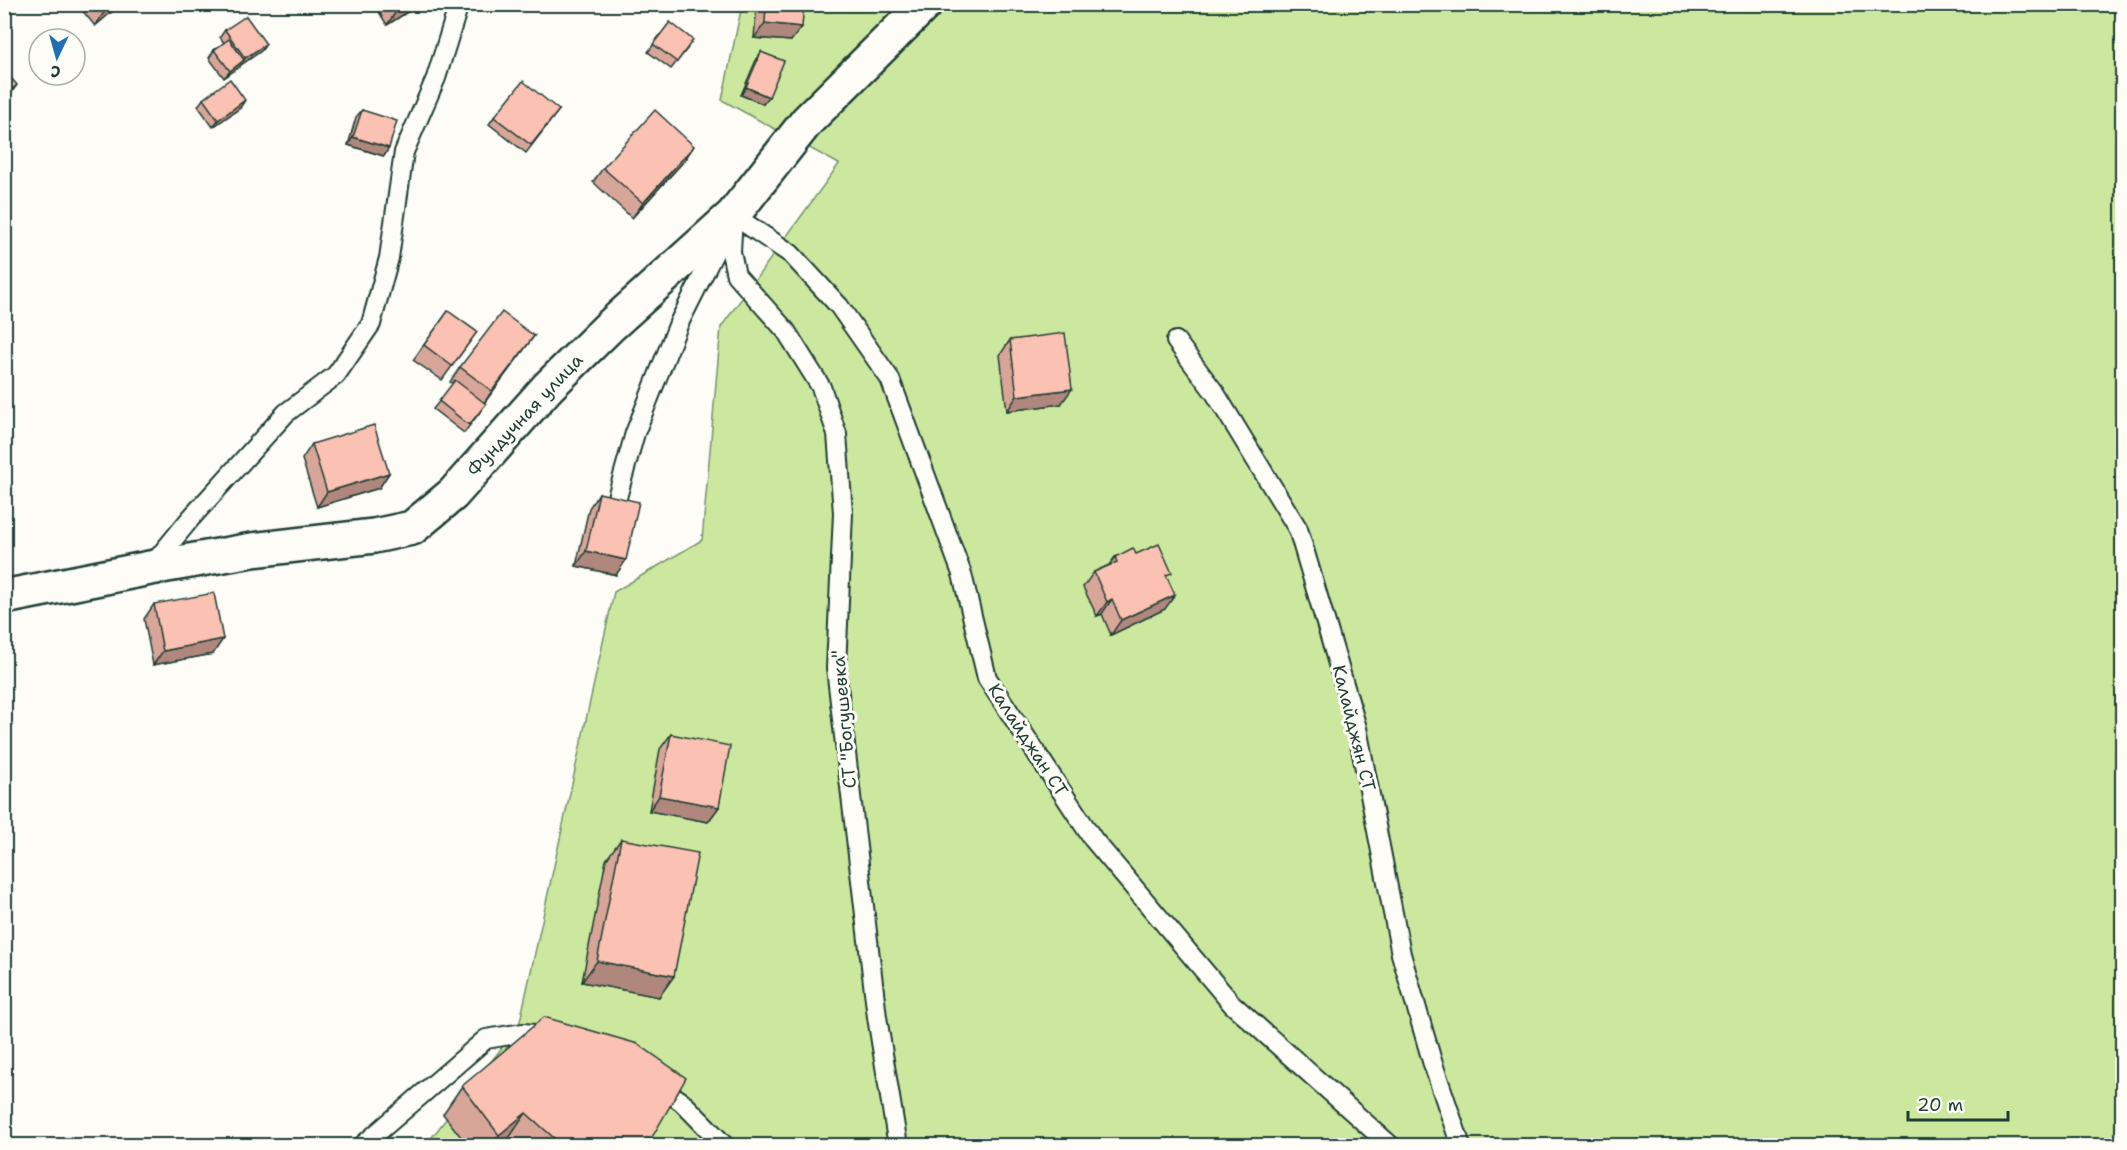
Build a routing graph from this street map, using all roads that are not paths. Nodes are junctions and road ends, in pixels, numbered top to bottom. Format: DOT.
graph roads {
  1 [pos="459,4"];
  2 [pos="925,4"];
  3 [pos="733,215"];
  4 [pos="1176,341"];
  5 [pos="616,501"];
  6 [pos="150,568"];
  7 [pos="4,597"];
  8 [pos="566,1039"];
  9 [pos="644,1075"];
  10 [pos="362,1146"];
  11 [pos="725,1146"];
  12 [pos="898,1146"];
  13 [pos="1390,1146"];
  14 [pos="1461,1146"];
  1 -- 6 [label="lane"];
  2 -- 3 [label="street, Фундучная улица"];
  3 -- 5 [label="lane"];
  3 -- 6 [label="street, Фундучная улица"];
  3 -- 12 [label="lane, СТ \"Богушевка\""];
  3 -- 13 [label="lane, Калайджан СТ"];
  4 -- 14 [label="lane, Калайджян СТ"];
  6 -- 7 [label="street, Фундучная улица"];
  8 -- 10 [label="lane"];
  9 -- 11 [label="lane"];
}
